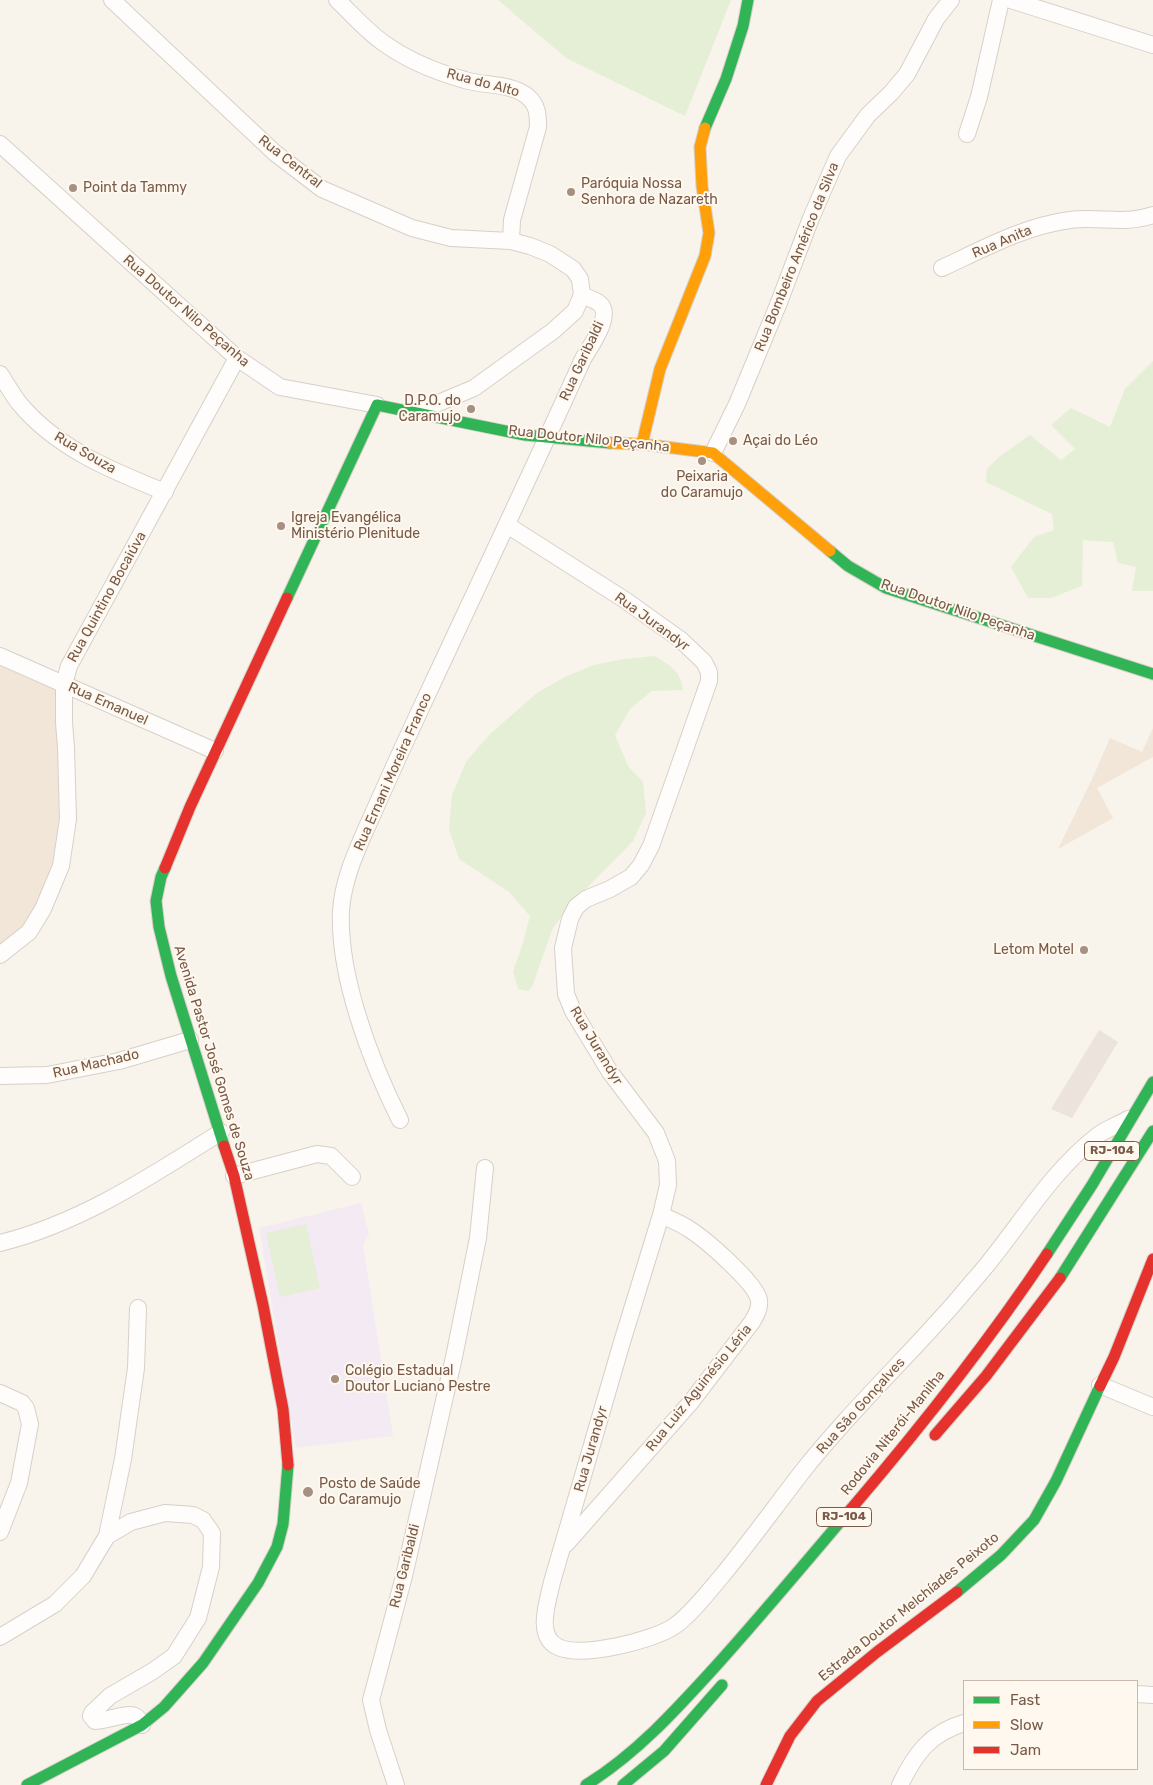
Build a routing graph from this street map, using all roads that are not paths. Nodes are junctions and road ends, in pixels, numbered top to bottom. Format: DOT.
graph roads {
  1 [pos="112,0"];
  2 [pos="336,0"];
  3 [pos="748,0"];
  4 [pos="951,0"];
  5 [pos="1001,0"];
  6 [pos="1012,0"];
  7 [pos="1153,45"];
  8 [pos="967,134"];
  9 [pos="0,144"];
  10 [pos="1153,215"];
  11 [pos="511,241"];
  12 [pos="942,268"];
  13 [pos="582,295"];
  14 [pos="237,358"];
  15 [pos="0,374"];
  16 [pos="377,405"];
  17 [pos="417,412"];
  18 [pos="547,437"];
  19 [pos="642,444"];
  20 [pos="713,453"];
  21 [pos="164,492"];
  22 [pos="507,525"];
  23 [pos="0,656"];
  24 [pos="1153,674"];
  25 [pos="64,684"];
  26 [pos="215,752"];
  27 [pos="0,955"];
  28 [pos="190,1040"];
  29 [pos="0,1076"];
  30 [pos="1153,1082"];
  31 [pos="1132,1117"];
  32 [pos="400,1120"];
  33 [pos="1153,1131"];
  34 [pos="221,1132"];
  35 [pos="485,1168"];
  36 [pos="234,1176"];
  37 [pos="352,1177"];
  38 [pos="661,1215"];
  39 [pos="0,1243"];
  40 [pos="1153,1259"];
  41 [pos="138,1308"];
  42 [pos="1100,1385"];
  43 [pos="0,1393"];
  44 [pos="1153,1408"];
  45 [pos="930,1441"];
  46 [pos="0,1532"];
  47 [pos="107,1536"];
  48 [pos="563,1548"];
  49 [pos="0,1637"];
  50 [pos="568,1650"];
  51 [pos="728,1678"];
  52 [pos="1138,1694"];
  53 [pos="1153,1695"];
  54 [pos="963,1723"];
  55 [pos="142,1725"];
  56 [pos="27,1785"];
  57 [pos="396,1785"];
  58 [pos="586,1785"];
  59 [pos="623,1785"];
  60 [pos="766,1785"];
  61 [pos="900,1785"];
  1 -- 11 [label="street, Rua Central"];
  2 -- 11 [label="street, Rua do Alto"];
  3 -- 19 [label="main road"];
  4 -- 20 [label="street, Rua Bombeiro Américo da Silva"];
  5 -- 8 [label="street"];
  6 -- 7 [label="street"];
  9 -- 14 [label="street, Rua Doutor Nilo Peçanha"];
  10 -- 12 [label="street, Rua Anita"];
  11 -- 13 [label="street, Rua Central"];
  13 -- 17 [label="street"];
  13 -- 18 [label="street, Rua Garibaldi"];
  14 -- 16 [label="street, Rua Doutor Nilo Peçanha"];
  14 -- 21 [label="street, Rua Quintino Bocaiúva"];
  15 -- 21 [label="street, Rua Souza"];
  16 -- 17 [label="main road, Rua Doutor Nilo Peçanha"];
  16 -- 26 [label="main road, Avenida Pastor José Gomes de Souza"];
  17 -- 18 [label="main road, Rua Doutor Nilo Peçanha"];
  18 -- 19 [label="main road, Rua Doutor Nilo Peçanha"];
  18 -- 22 [label="street, Rua Ernani Moreira Franco"];
  19 -- 20 [label="main road, Rua Doutor Nilo Peçanha"];
  20 -- 24 [label="main road, Rua Doutor Nilo Peçanha"];
  21 -- 25 [label="street, Rua Quintino Bocaiúva"];
  22 -- 32 [label="street, Rua Ernani Moreira Franco"];
  22 -- 38 [label="street, Rua Jurandyr"];
  23 -- 25 [label="street, Rua Emanuel"];
  25 -- 26 [label="street, Rua Emanuel"];
  25 -- 27 [label="street, Rua Quintino Bocaiúva"];
  26 -- 28 [label="main road, Avenida Pastor José Gomes de Souza"];
  28 -- 29 [label="street, Rua Machado"];
  28 -- 34 [label="main road, Avenida Pastor José Gomes de Souza"];
  30 -- 31 [label="main road, Rodovia Niterói-Manilha / RJ-104"];
  31 -- 50 [label="street, Rua São Gonçalves"];
  31 -- 58 [label="main road, Rodovia Niterói-Manilha / RJ-104"];
  33 -- 45 [label="main road, RJ-104"];
  34 -- 36 [label="main road, Avenida Pastor José Gomes de Souza"];
  34 -- 39 [label="street"];
  35 -- 57 [label="street, Rua Garibaldi"];
  36 -- 37 [label="street"];
  36 -- 55 [label="main road, Avenida Pastor José Gomes de Souza"];
  38 -- 48 [label="street, Rua Jurandyr"];
  38 -- 48 [label="street, Rua Luiz Aguinésio Léria"];
  40 -- 42 [label="main road, Estrada Doutor Melchíades Peixoto"];
  41 -- 47 [label="street"];
  42 -- 44 [label="street"];
  42 -- 60 [label="main road, Estrada Doutor Melchíades Peixoto"];
  43 -- 46 [label="street"];
  47 -- 49 [label="street"];
  47 -- 55 [label="street"];
  48 -- 50 [label="street, Rua Jurandyr"];
  51 -- 59 [label="main road"];
  52 -- 53 [label="street"];
  54 -- 61 [label="street"];
  55 -- 56 [label="main road, Avenida Pastor José Gomes de Souza"];
}
